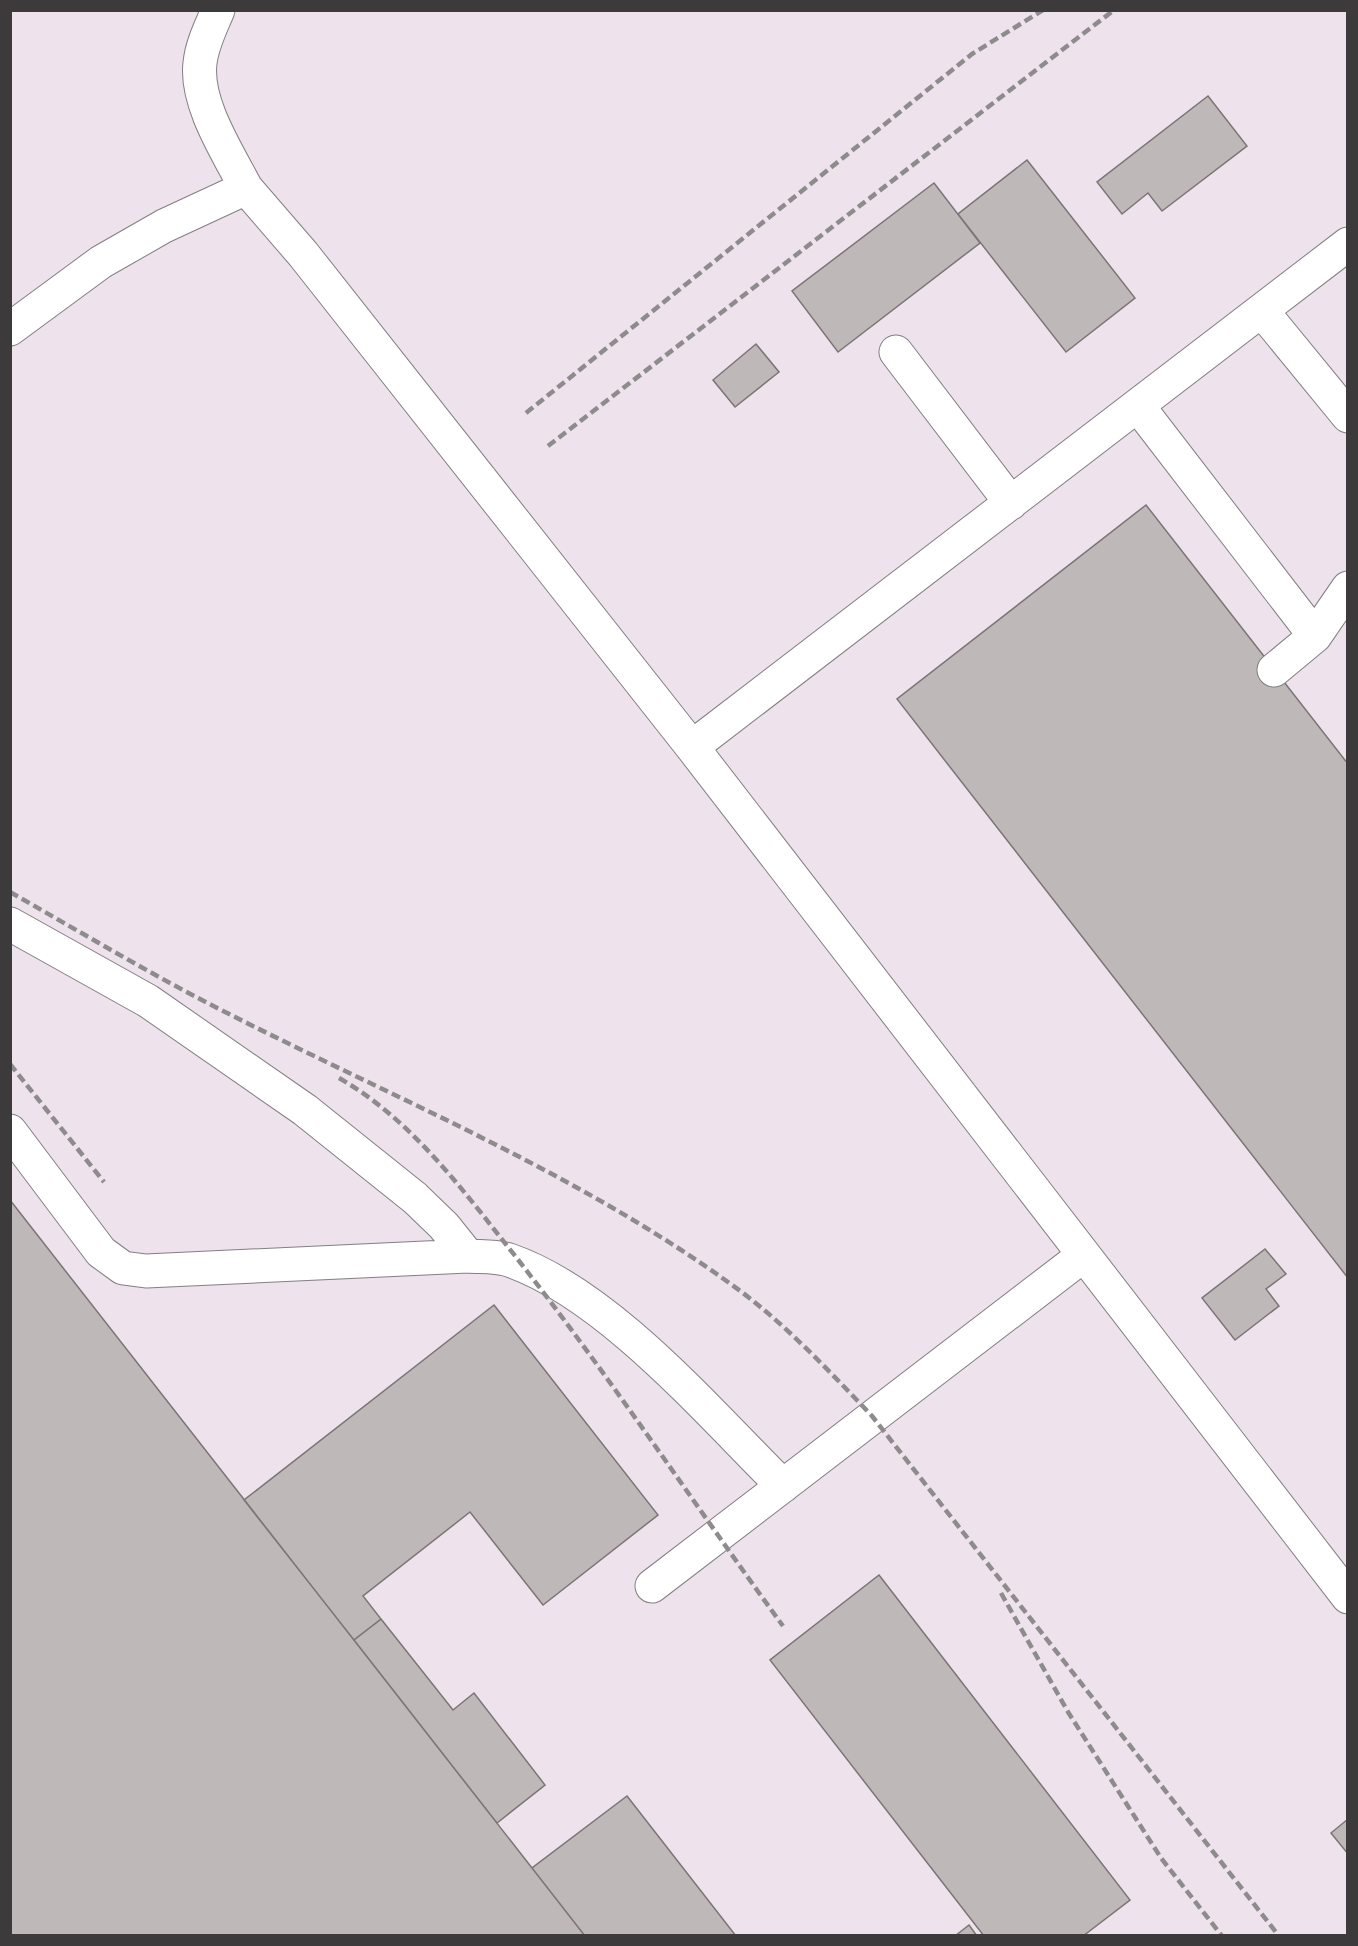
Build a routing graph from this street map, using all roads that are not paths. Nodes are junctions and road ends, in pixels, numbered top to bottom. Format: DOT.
graph roads {
  1 [pos="218,10"];
  2 [pos="246,188"];
  3 [pos="1347,244"];
  4 [pos="1262,311"];
  5 [pos="10,328"];
  6 [pos="896,352"];
  7 [pos="1138,406"];
  8 [pos="1347,416"];
  9 [pos="1011,503"];
  10 [pos="1347,588"];
  11 [pos="1316,636"];
  12 [pos="1274,670"];
  13 [pos="692,747"];
  14 [pos="10,924"];
  15 [pos="10,1131"];
  16 [pos="1084,1255"];
  17 [pos="468,1256"];
  18 [pos="783,1486"];
  19 [pos="652,1586"];
  20 [pos="1347,1597"];
  1 -- 2 [label="lane"];
  2 -- 5 [label="lane"];
  2 -- 13 [label="lane"];
  3 -- 4 [label="lane"];
  4 -- 7 [label="lane"];
  4 -- 8 [label="lane"];
  6 -- 9 [label="lane"];
  7 -- 9 [label="lane"];
  7 -- 11 [label="lane"];
  9 -- 13 [label="lane"];
  10 -- 11 [label="lane"];
  11 -- 12 [label="lane"];
  13 -- 16 [label="lane"];
  14 -- 17 [label="lane"];
  15 -- 17 [label="lane"];
  16 -- 18 [label="lane"];
  16 -- 20 [label="lane"];
  17 -- 18 [label="lane"];
  18 -- 19 [label="lane"];
}
